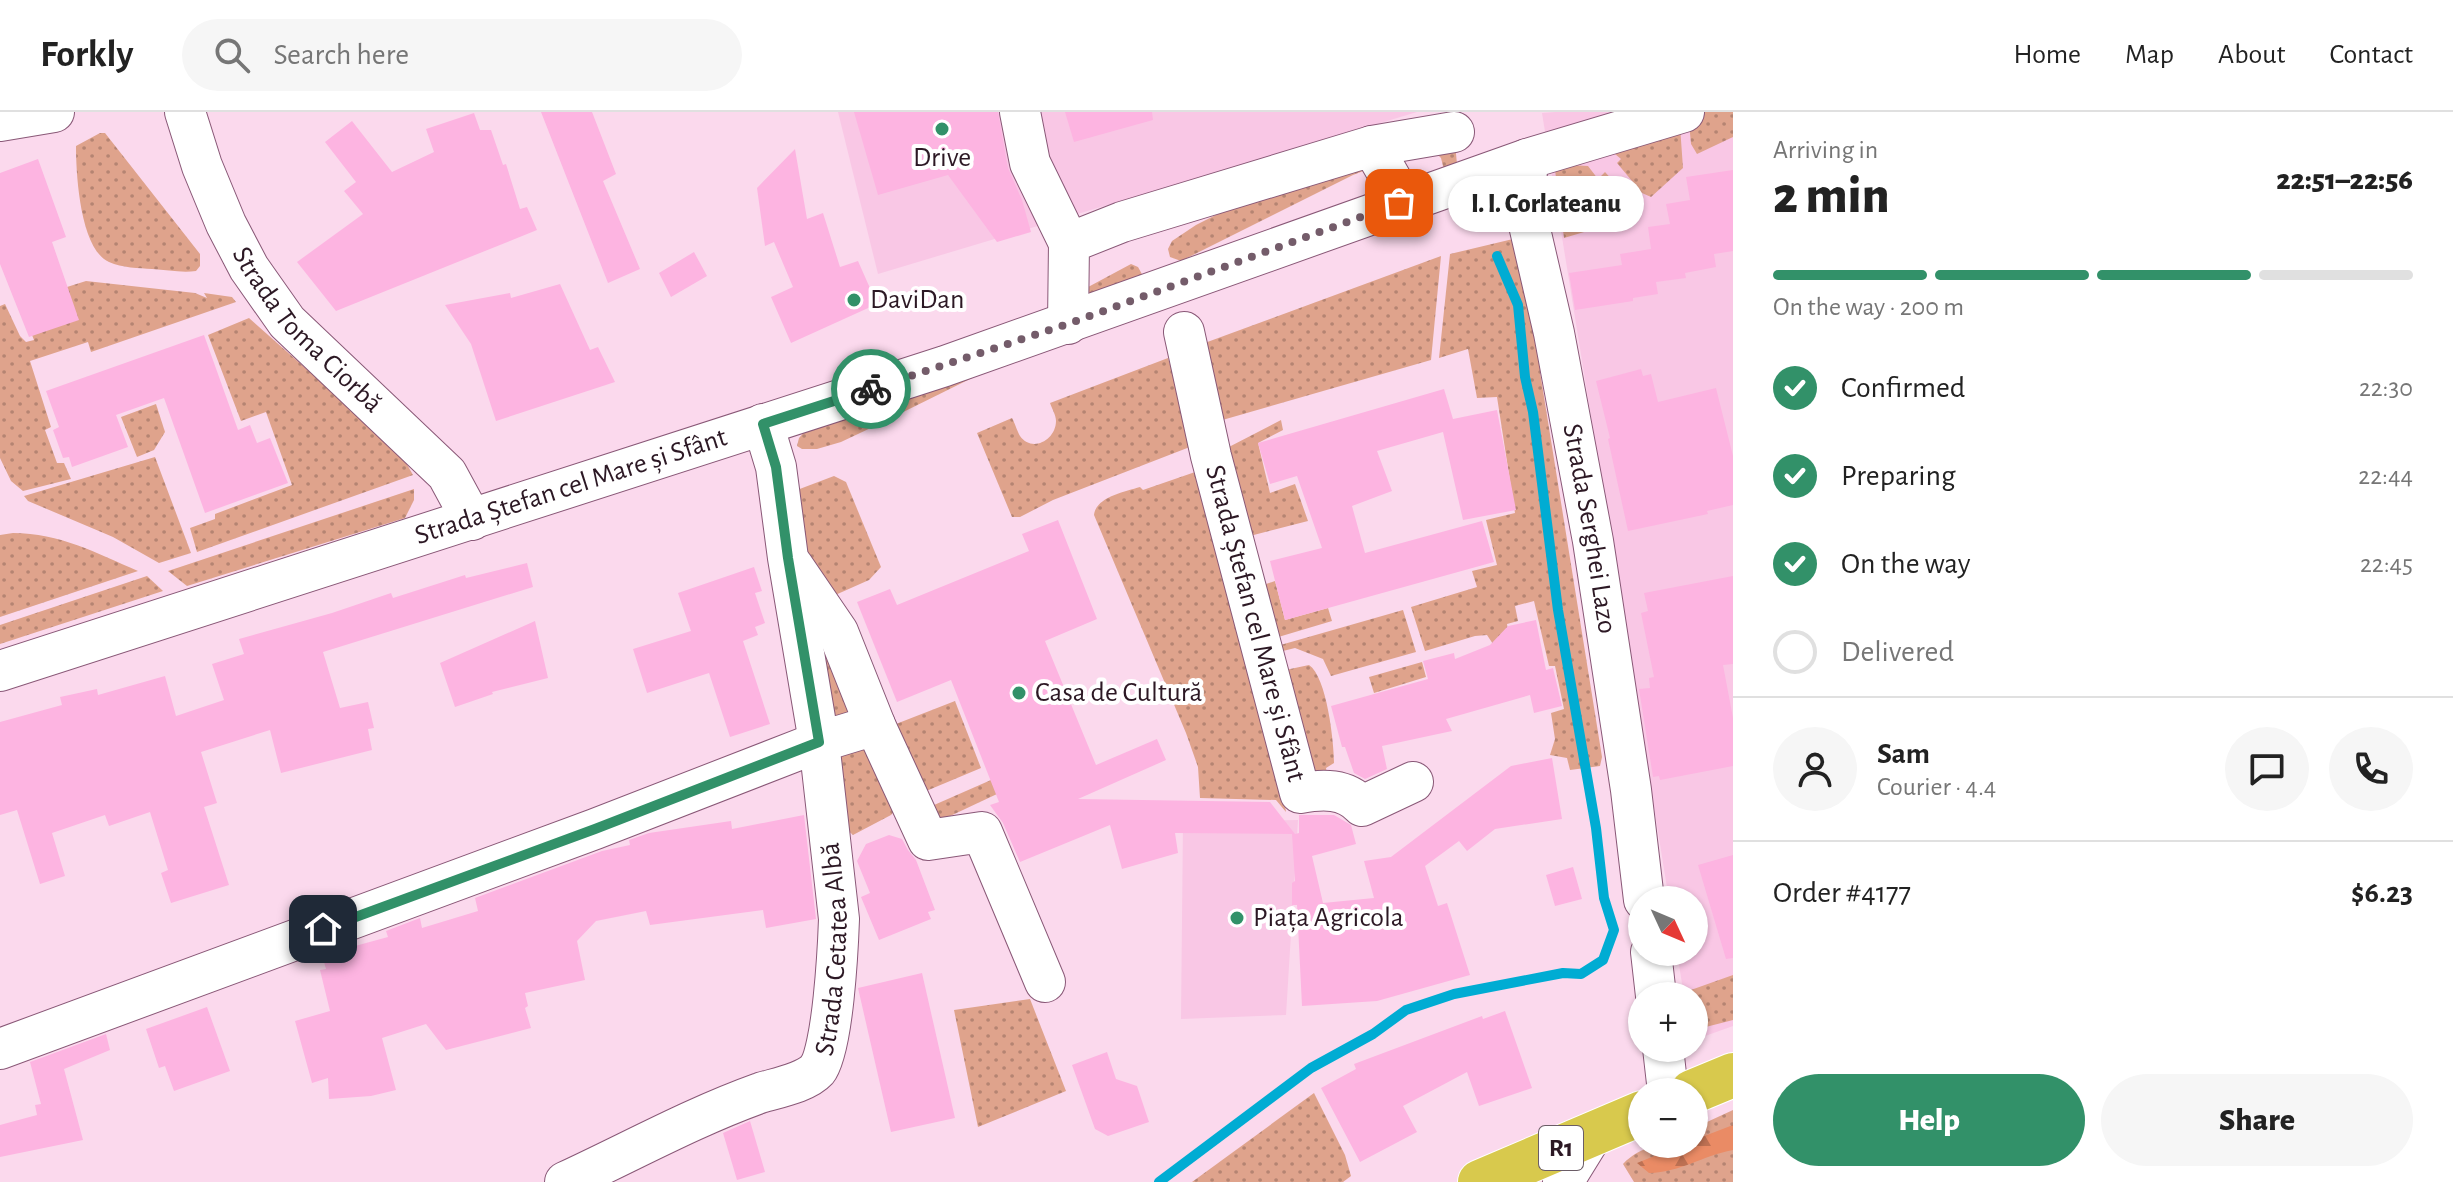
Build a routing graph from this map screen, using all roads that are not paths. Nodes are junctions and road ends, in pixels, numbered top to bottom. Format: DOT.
graph roads {
  1 [pos="54,112"];
  2 [pos="185,112"];
  3 [pos="1020,112"];
  4 [pos="1684,112"];
  5 [pos="0,121"];
  6 [pos="1452,122"];
  7 [pos="1372,146"];
  8 [pos="1527,159"];
  9 [pos="1464,181"];
  10 [pos="1399,203"];
  11 [pos="1069,243"];
  12 [pos="1068,324"];
  13 [pos="1184,332"];
  14 [pos="763,424"];
  15 [pos="472,520"];
  16 [pos="788,558"];
  17 [pos="0,671"];
  18 [pos="875,725"];
  19 [pos="819,742"];
  20 [pos="1413,782"];
  21 [pos="1642,886"];
  22 [pos="1045,982"];
  23 [pos="0,1049"];
  24 [pos="1733,1075"];
  25 [pos="1708,1085"];
  26 [pos="1628,1119"];
  27 [pos="1592,1135"];
  28 [pos="565,1182"];
  29 [pos="1480,1182"];
  30 [pos="1563,1182"];
  1 -- 5 [label="street"];
  2 -- 15 [label="street, Strada Toma Ciorbă"];
  3 -- 11 [label="street"];
  4 -- 8 [label="street, Strada Ștefan cel Mare și Sfânt"];
  6 -- 7 [label="street"];
  6 -- 9 [label="street"];
  7 -- 10 [label="street"];
  7 -- 11 [label="street"];
  8 -- 9 [label="street, Strada Ștefan cel Mare și Sfânt"];
  8 -- 21 [label="street, Strada Serghei Lazo"];
  9 -- 10 [label="street, Strada Ștefan cel Mare și Sfânt"];
  10 -- 12 [label="street, Strada Ștefan cel Mare și Sfânt"];
  11 -- 12 [label="street"];
  12 -- 14 [label="street, Strada Ștefan cel Mare și Sfânt"];
  13 -- 20 [label="street, Strada Ștefan cel Mare și Sfânt"];
  14 -- 15 [label="street, Strada Ștefan cel Mare și Sfânt"];
  14 -- 16 [label="street, Strada Cetatea Albă"];
  15 -- 17 [label="street, Strada Ștefan cel Mare și Sfânt"];
  16 -- 18 [label="street"];
  16 -- 19 [label="street, Strada Cetatea Albă"];
  18 -- 19 [label="street"];
  18 -- 22 [label="street"];
  19 -- 23 [label="street"];
  19 -- 28 [label="street, Strada Cetatea Albă"];
  24 -- 25 [label="highway"];
  26 -- 27 [label="highway, R1"];
  27 -- 29 [label="highway, R1"];
  27 -- 30 [label="street"];
}
